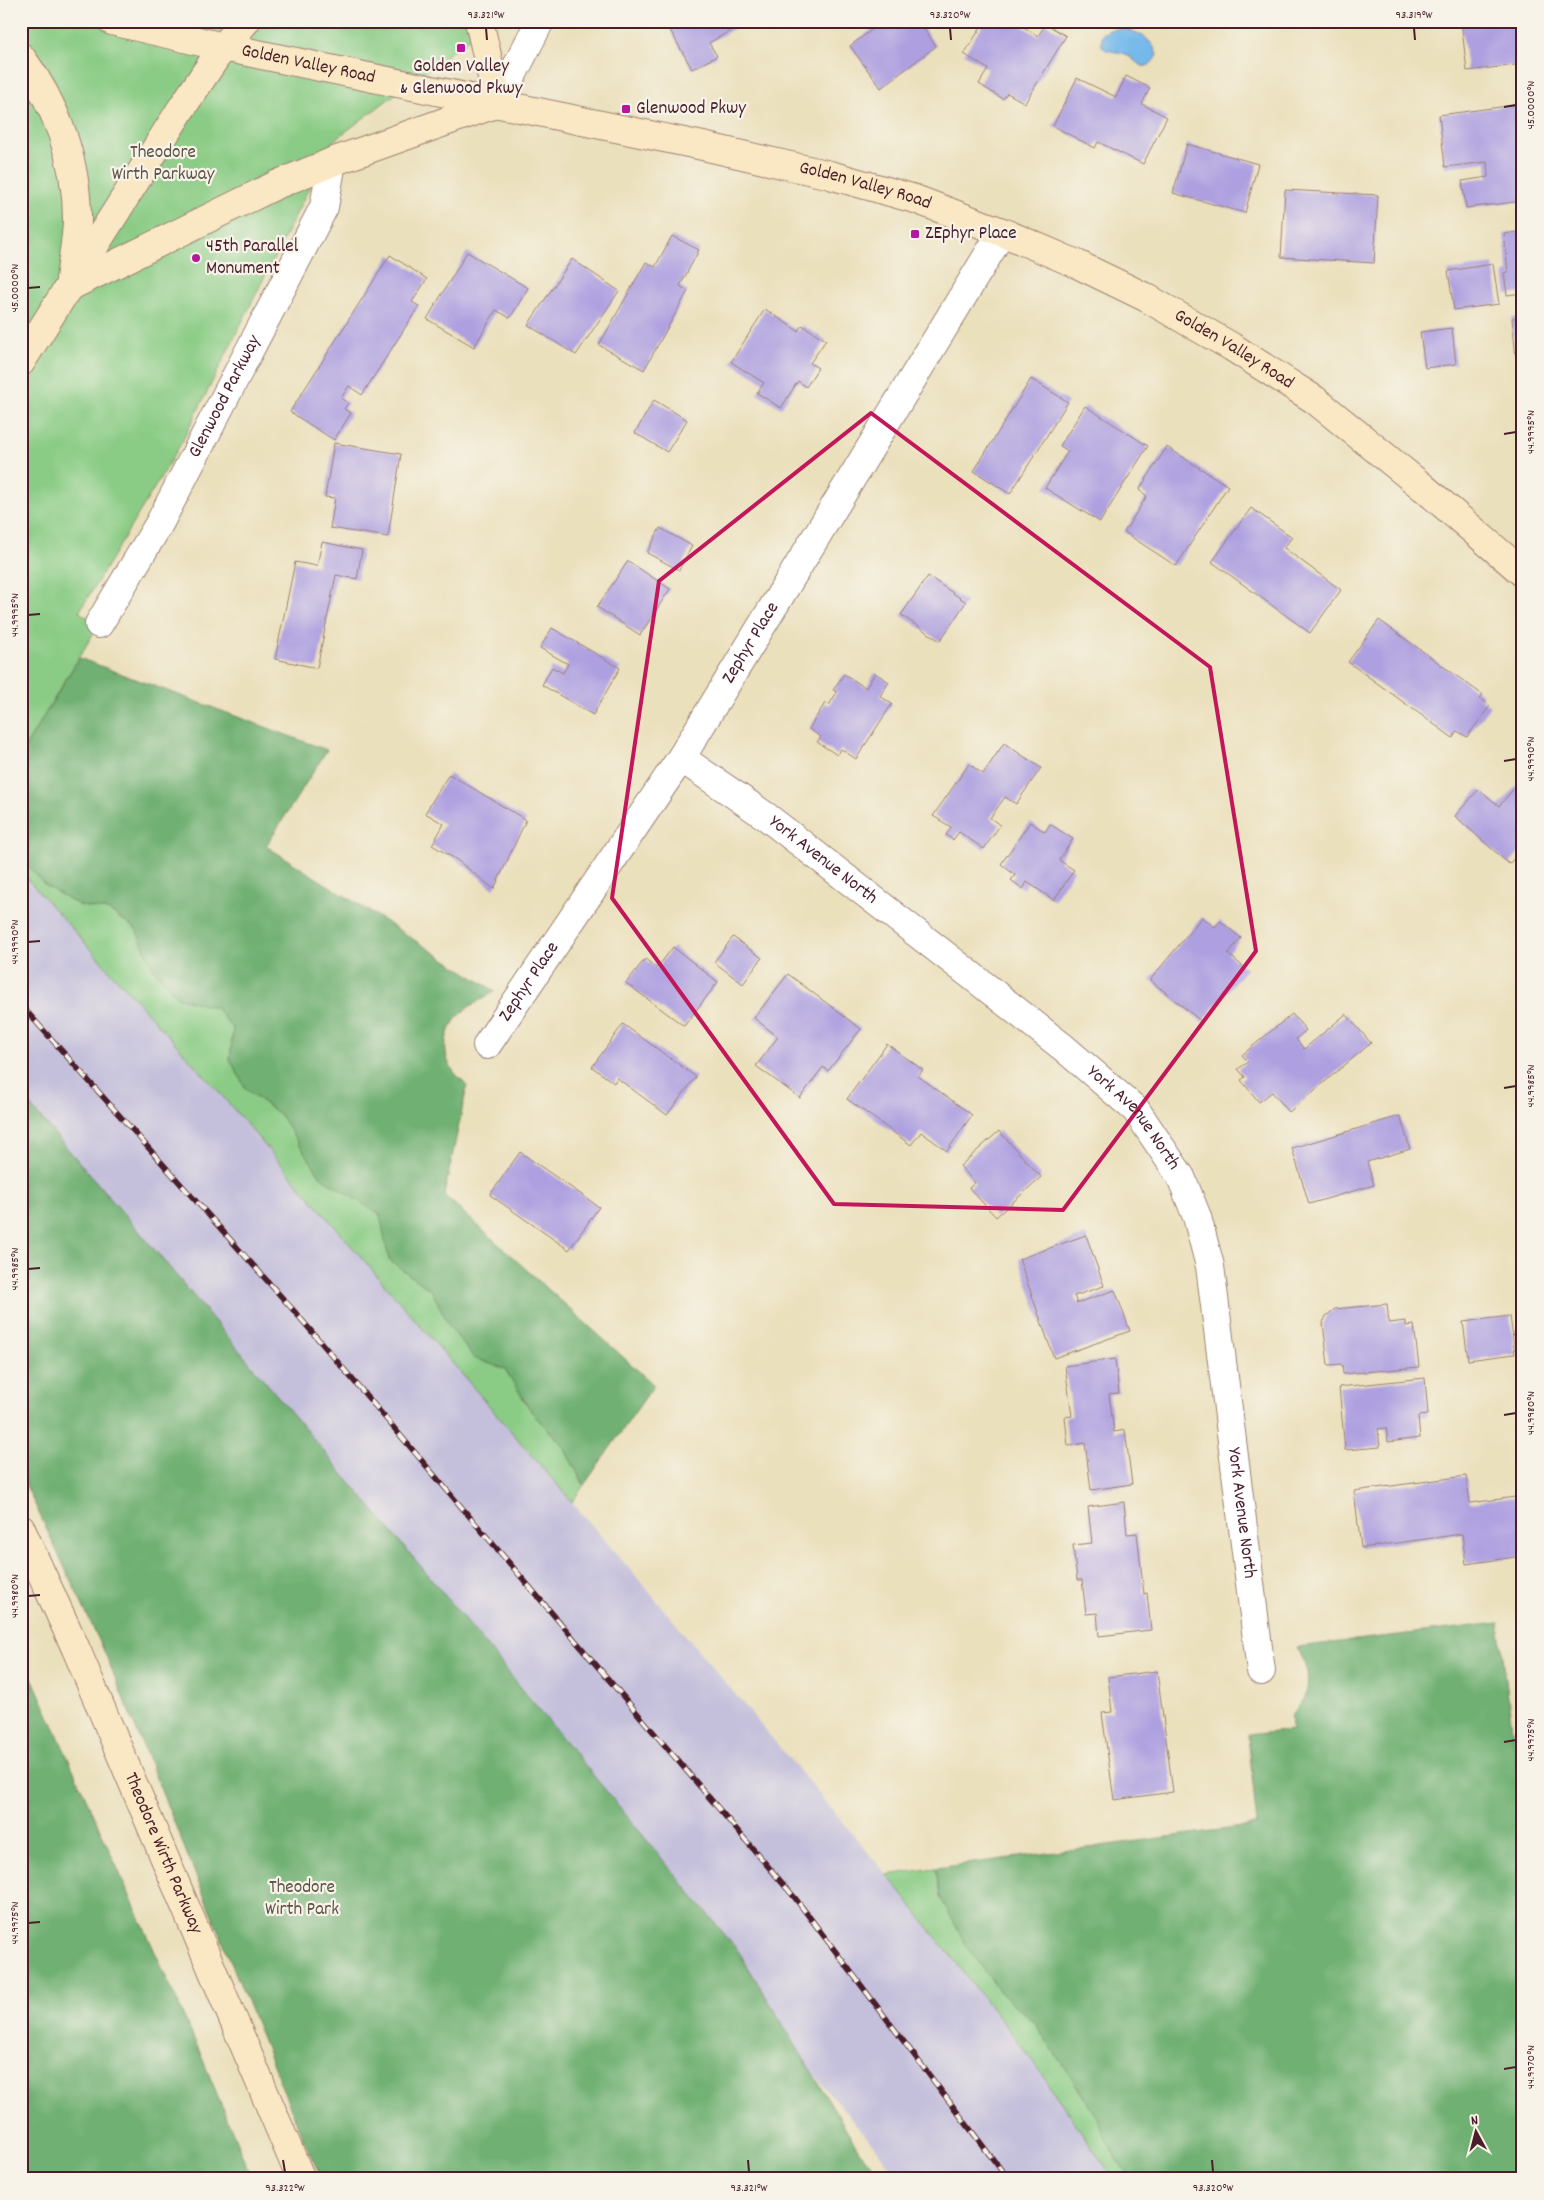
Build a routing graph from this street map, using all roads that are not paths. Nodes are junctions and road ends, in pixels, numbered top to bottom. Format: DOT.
graph roads {
  1 [pos="112,21"];
  2 [pos="246,21"];
  3 [pos="479,21"];
  4 [pos="540,21"];
  5 [pos="223,47"];
  6 [pos="21,57"];
  7 [pos="498,103"];
  8 [pos="332,162"];
  9 [pos="1002,232"];
  10 [pos="69,288"];
  11 [pos="21,362"];
  12 [pos="1523,573"];
  13 [pos="99,624"];
  14 [pos="681,758"];
  15 [pos="487,1045"];
  16 [pos="21,1530"];
  17 [pos="1261,1671"];
  18 [pos="301,2179"];
  1 -- 5 [label="street, Golden Valley Road"];
  2 -- 5 [label="street"];
  3 -- 7 [label="street"];
  4 -- 7 [label="street"];
  5 -- 7 [label="street, Golden Valley Road"];
  5 -- 10 [label="street"];
  6 -- 10 [label="street"];
  7 -- 8 [label="street"];
  7 -- 9 [label="street, Golden Valley Road"];
  8 -- 10 [label="street"];
  8 -- 13 [label="street, Glenwood Parkway"];
  9 -- 12 [label="street, Golden Valley Road"];
  9 -- 14 [label="street, Zephyr Place"];
  10 -- 11 [label="street"];
  14 -- 15 [label="street, Zephyr Place"];
  14 -- 17 [label="street, York Avenue North"];
  16 -- 18 [label="street, Theodore Wirth Parkway"];
}
